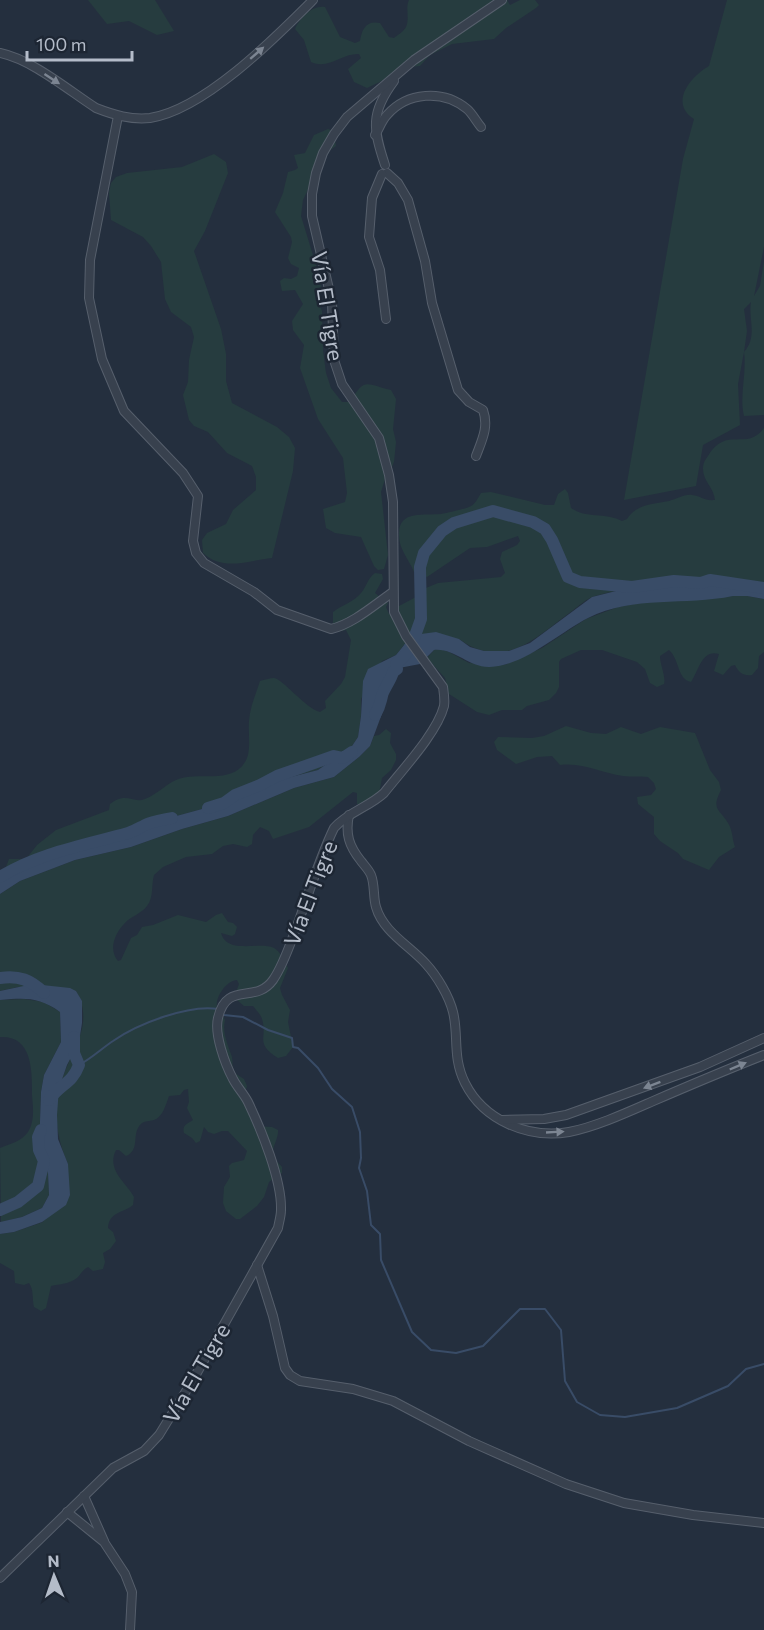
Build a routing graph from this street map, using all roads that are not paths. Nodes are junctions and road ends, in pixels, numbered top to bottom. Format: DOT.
graph roads {
  1 [pos="313,0"];
  2 [pos="502,0"];
  3 [pos="0,53"];
  4 [pos="414,60"];
  5 [pos="118,116"];
  6 [pos="481,127"];
  7 [pos="375,135"];
  8 [pos="385,171"];
  9 [pos="386,320"];
  10 [pos="476,456"];
  11 [pos="393,592"];
  12 [pos="349,815"];
  13 [pos="764,1038"];
  14 [pos="764,1055"];
  15 [pos="499,1120"];
  16 [pos="257,1265"];
  17 [pos="84,1496"];
  18 [pos="67,1512"];
  19 [pos="764,1523"];
  20 [pos="104,1542"];
  21 [pos="0,1578"];
  22 [pos="130,1630"];
  5 -- 1 [label="street, one-way"];
  2 -- 4 [label="street, Vía El Tigre"];
  3 -- 5 [label="street, one-way"];
  4 -- 7 [label="street"];
  4 -- 11 [label="street, Vía El Tigre"];
  5 -- 11 [label="street"];
  6 -- 7 [label="street"];
  7 -- 8 [label="street"];
  8 -- 9 [label="street"];
  8 -- 10 [label="street"];
  11 -- 12 [label="street, Vía El Tigre"];
  12 -- 15 [label="street"];
  12 -- 16 [label="street, Vía El Tigre"];
  13 -- 15 [label="street, one-way"];
  15 -- 14 [label="street, one-way"];
  16 -- 17 [label="street, Vía El Tigre"];
  16 -- 19 [label="street"];
  17 -- 18 [label="street, Vía El Tigre"];
  17 -- 20 [label="street"];
  18 -- 20 [label="street"];
  18 -- 21 [label="street, Vía El Tigre"];
  20 -- 22 [label="street"];
}
